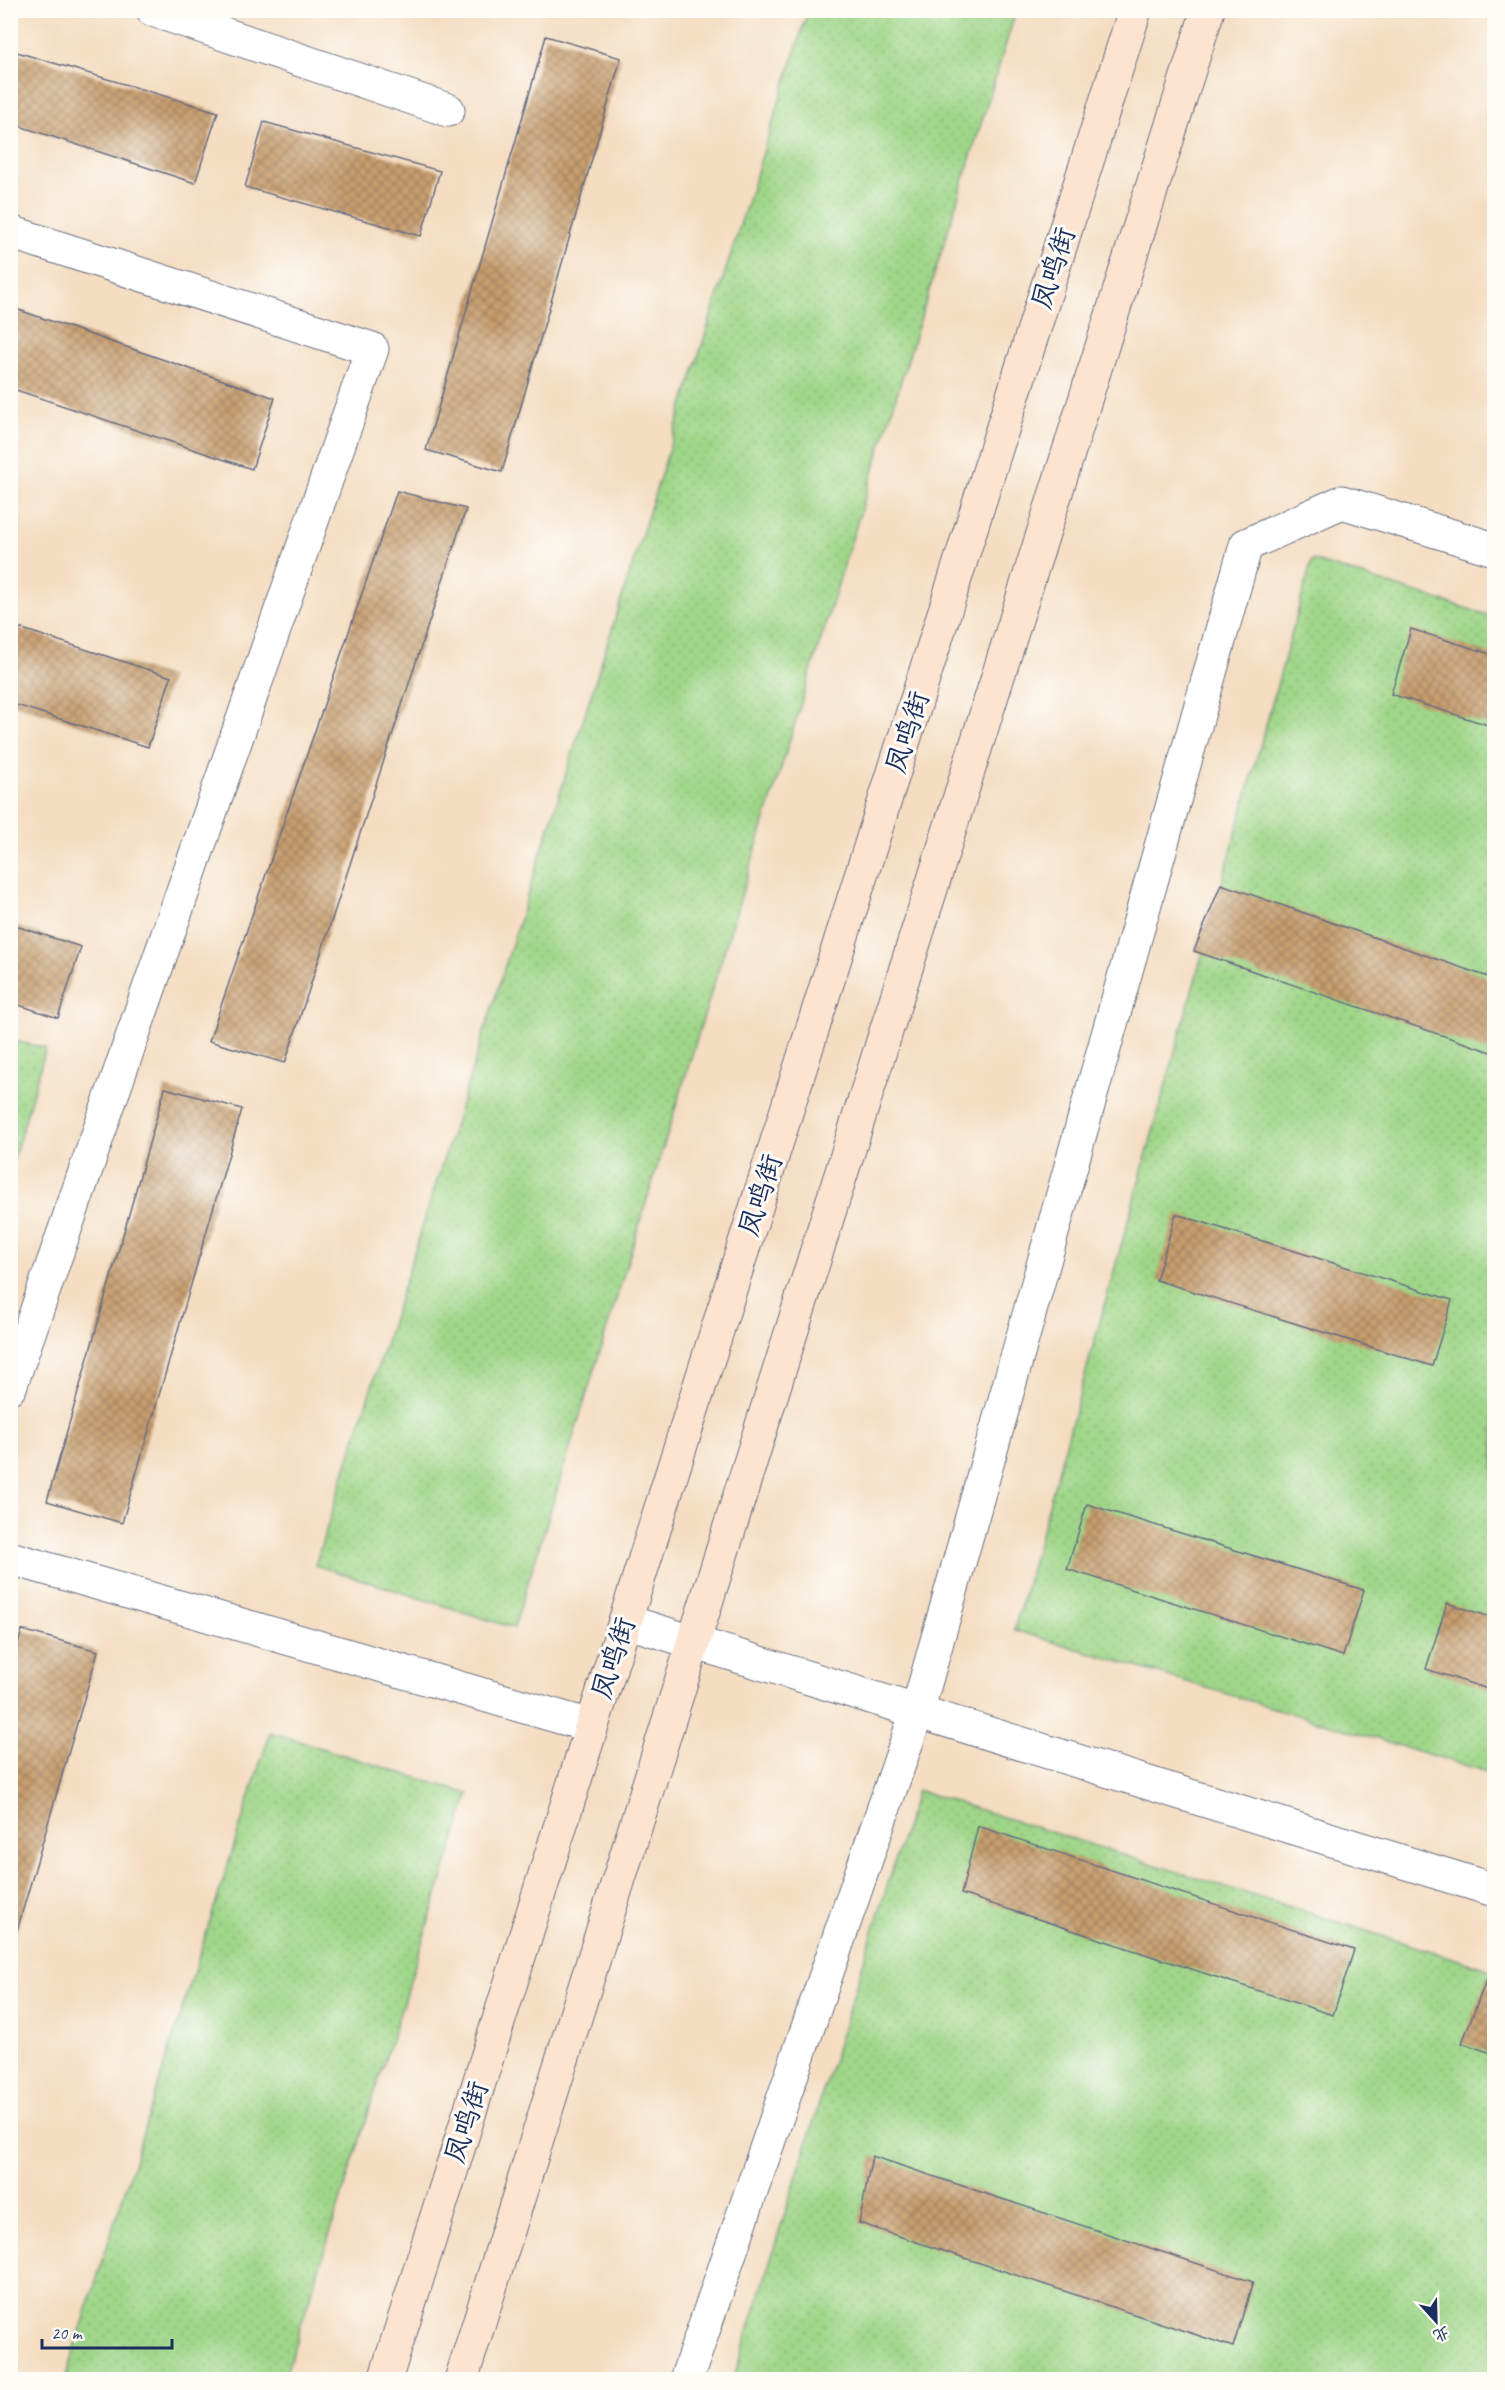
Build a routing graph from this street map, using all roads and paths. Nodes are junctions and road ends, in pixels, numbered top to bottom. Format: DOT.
graph roads {
  1 [pos="153,10"];
  2 [pos="1135,10"];
  3 [pos="1208,10"];
  4 [pos="448,110"];
  5 [pos="10,232"];
  6 [pos="1494,549"];
  7 [pos="10,1387"];
  8 [pos="10,1558"];
  9 [pos="625,1622"];
  10 [pos="693,1643"];
  11 [pos="917,1712"];
  12 [pos="591,1726"];
  13 [pos="1494,1890"];
  14 [pos="385,2379"];
  15 [pos="461,2379"];
  16 [pos="686,2379"];
  1 -- 4 [label="street"];
  2 -- 9 [label="main road, 凤鸣街"];
  3 -- 10 [label="main road"];
  5 -- 7 [label="street"];
  6 -- 11 [label="street"];
  8 -- 12 [label="street"];
  9 -- 10 [label="street"];
  9 -- 12 [label="main road, 凤鸣街"];
  10 -- 11 [label="street"];
  10 -- 15 [label="main road"];
  11 -- 13 [label="street"];
  11 -- 16 [label="street"];
  12 -- 14 [label="main road, 凤鸣街"];
}
